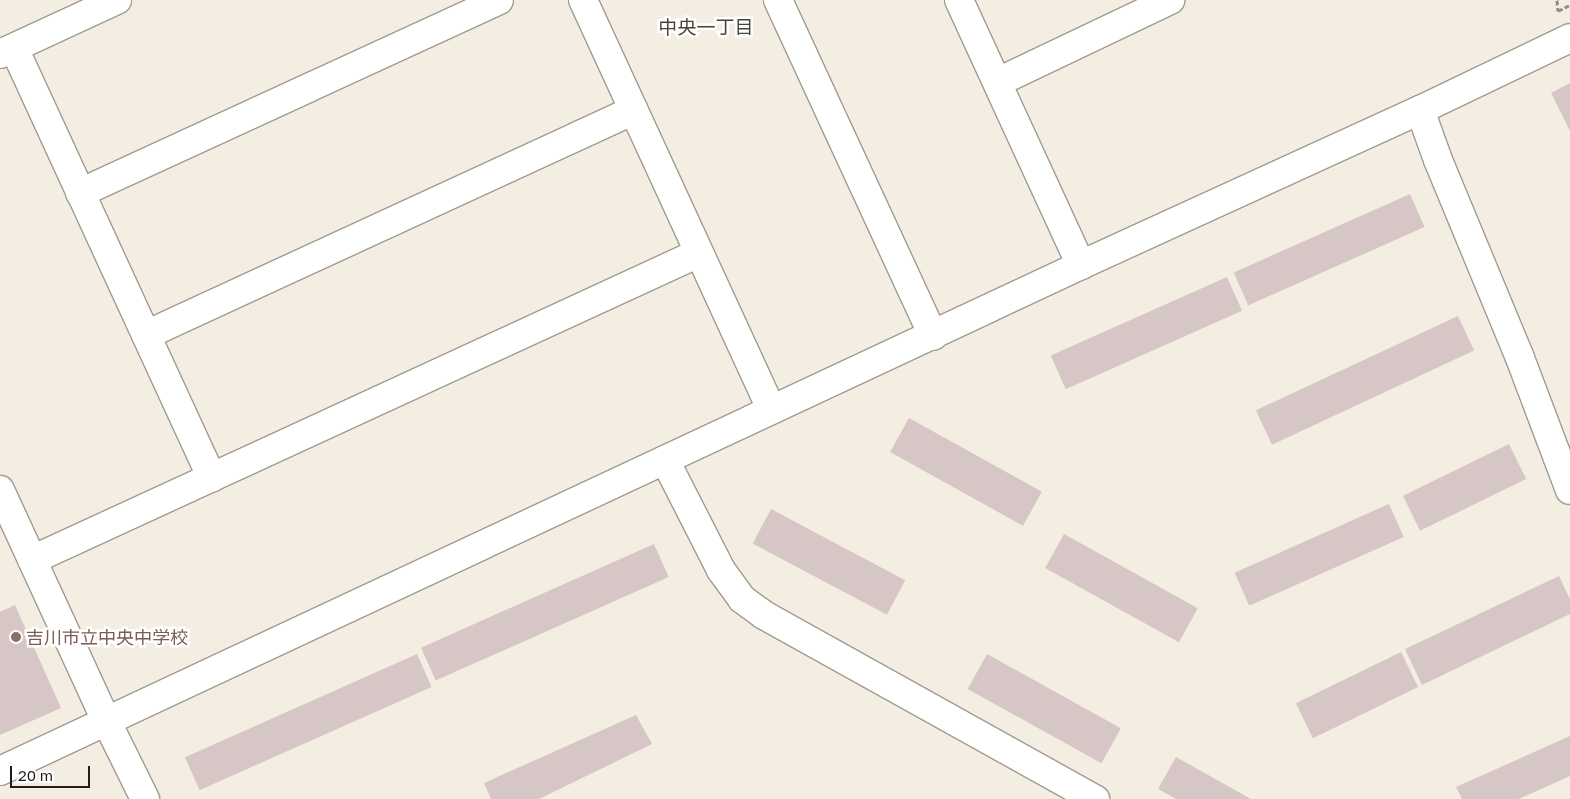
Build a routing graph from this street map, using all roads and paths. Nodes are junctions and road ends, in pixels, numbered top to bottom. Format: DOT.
graph roads {
  1 [pos="118,0"];
  2 [pos="499,0"];
  3 [pos="583,0"];
  4 [pos="778,0"];
  5 [pos="959,0"];
  6 [pos="1557,0"];
  7 [pos="1157,3"];
  8 [pos="1570,5"];
  9 [pos="1570,38"];
  10 [pos="7,51"];
  11 [pos="998,82"];
  12 [pos="634,110"];
  13 [pos="1420,110"];
  14 [pos="80,193"];
  15 [pos="699,253"];
  16 [pos="1081,265"];
  17 [pos="146,335"];
  18 [pos="933,336"];
  19 [pos="772,410"];
  20 [pos="665,460"];
  21 [pos="212,478"];
  22 [pos="0,490"];
  23 [pos="1570,490"];
  24 [pos="32,560"];
  25 [pos="106,720"];
  26 [pos="0,771"];
  27 [pos="145,799"];
  28 [pos="1095,799"];
  1 -- 10 [label="street"];
  2 -- 14 [label="street"];
  3 -- 12 [label="street"];
  4 -- 18 [label="street"];
  5 -- 11 [label="street"];
  6 -- 8 [label="path"];
  7 -- 11 [label="street"];
  9 -- 13 [label="street"];
  10 -- 14 [label="street"];
  11 -- 16 [label="street"];
  12 -- 15 [label="street"];
  12 -- 17 [label="street"];
  13 -- 16 [label="street"];
  13 -- 23 [label="street"];
  14 -- 17 [label="street"];
  15 -- 19 [label="street"];
  15 -- 21 [label="street"];
  16 -- 18 [label="street"];
  17 -- 21 [label="street"];
  18 -- 19 [label="street"];
  19 -- 20 [label="street"];
  20 -- 25 [label="street"];
  20 -- 28 [label="street"];
  21 -- 24 [label="street"];
  22 -- 24 [label="street"];
  24 -- 25 [label="street"];
  25 -- 26 [label="street"];
  25 -- 27 [label="street"];
}
